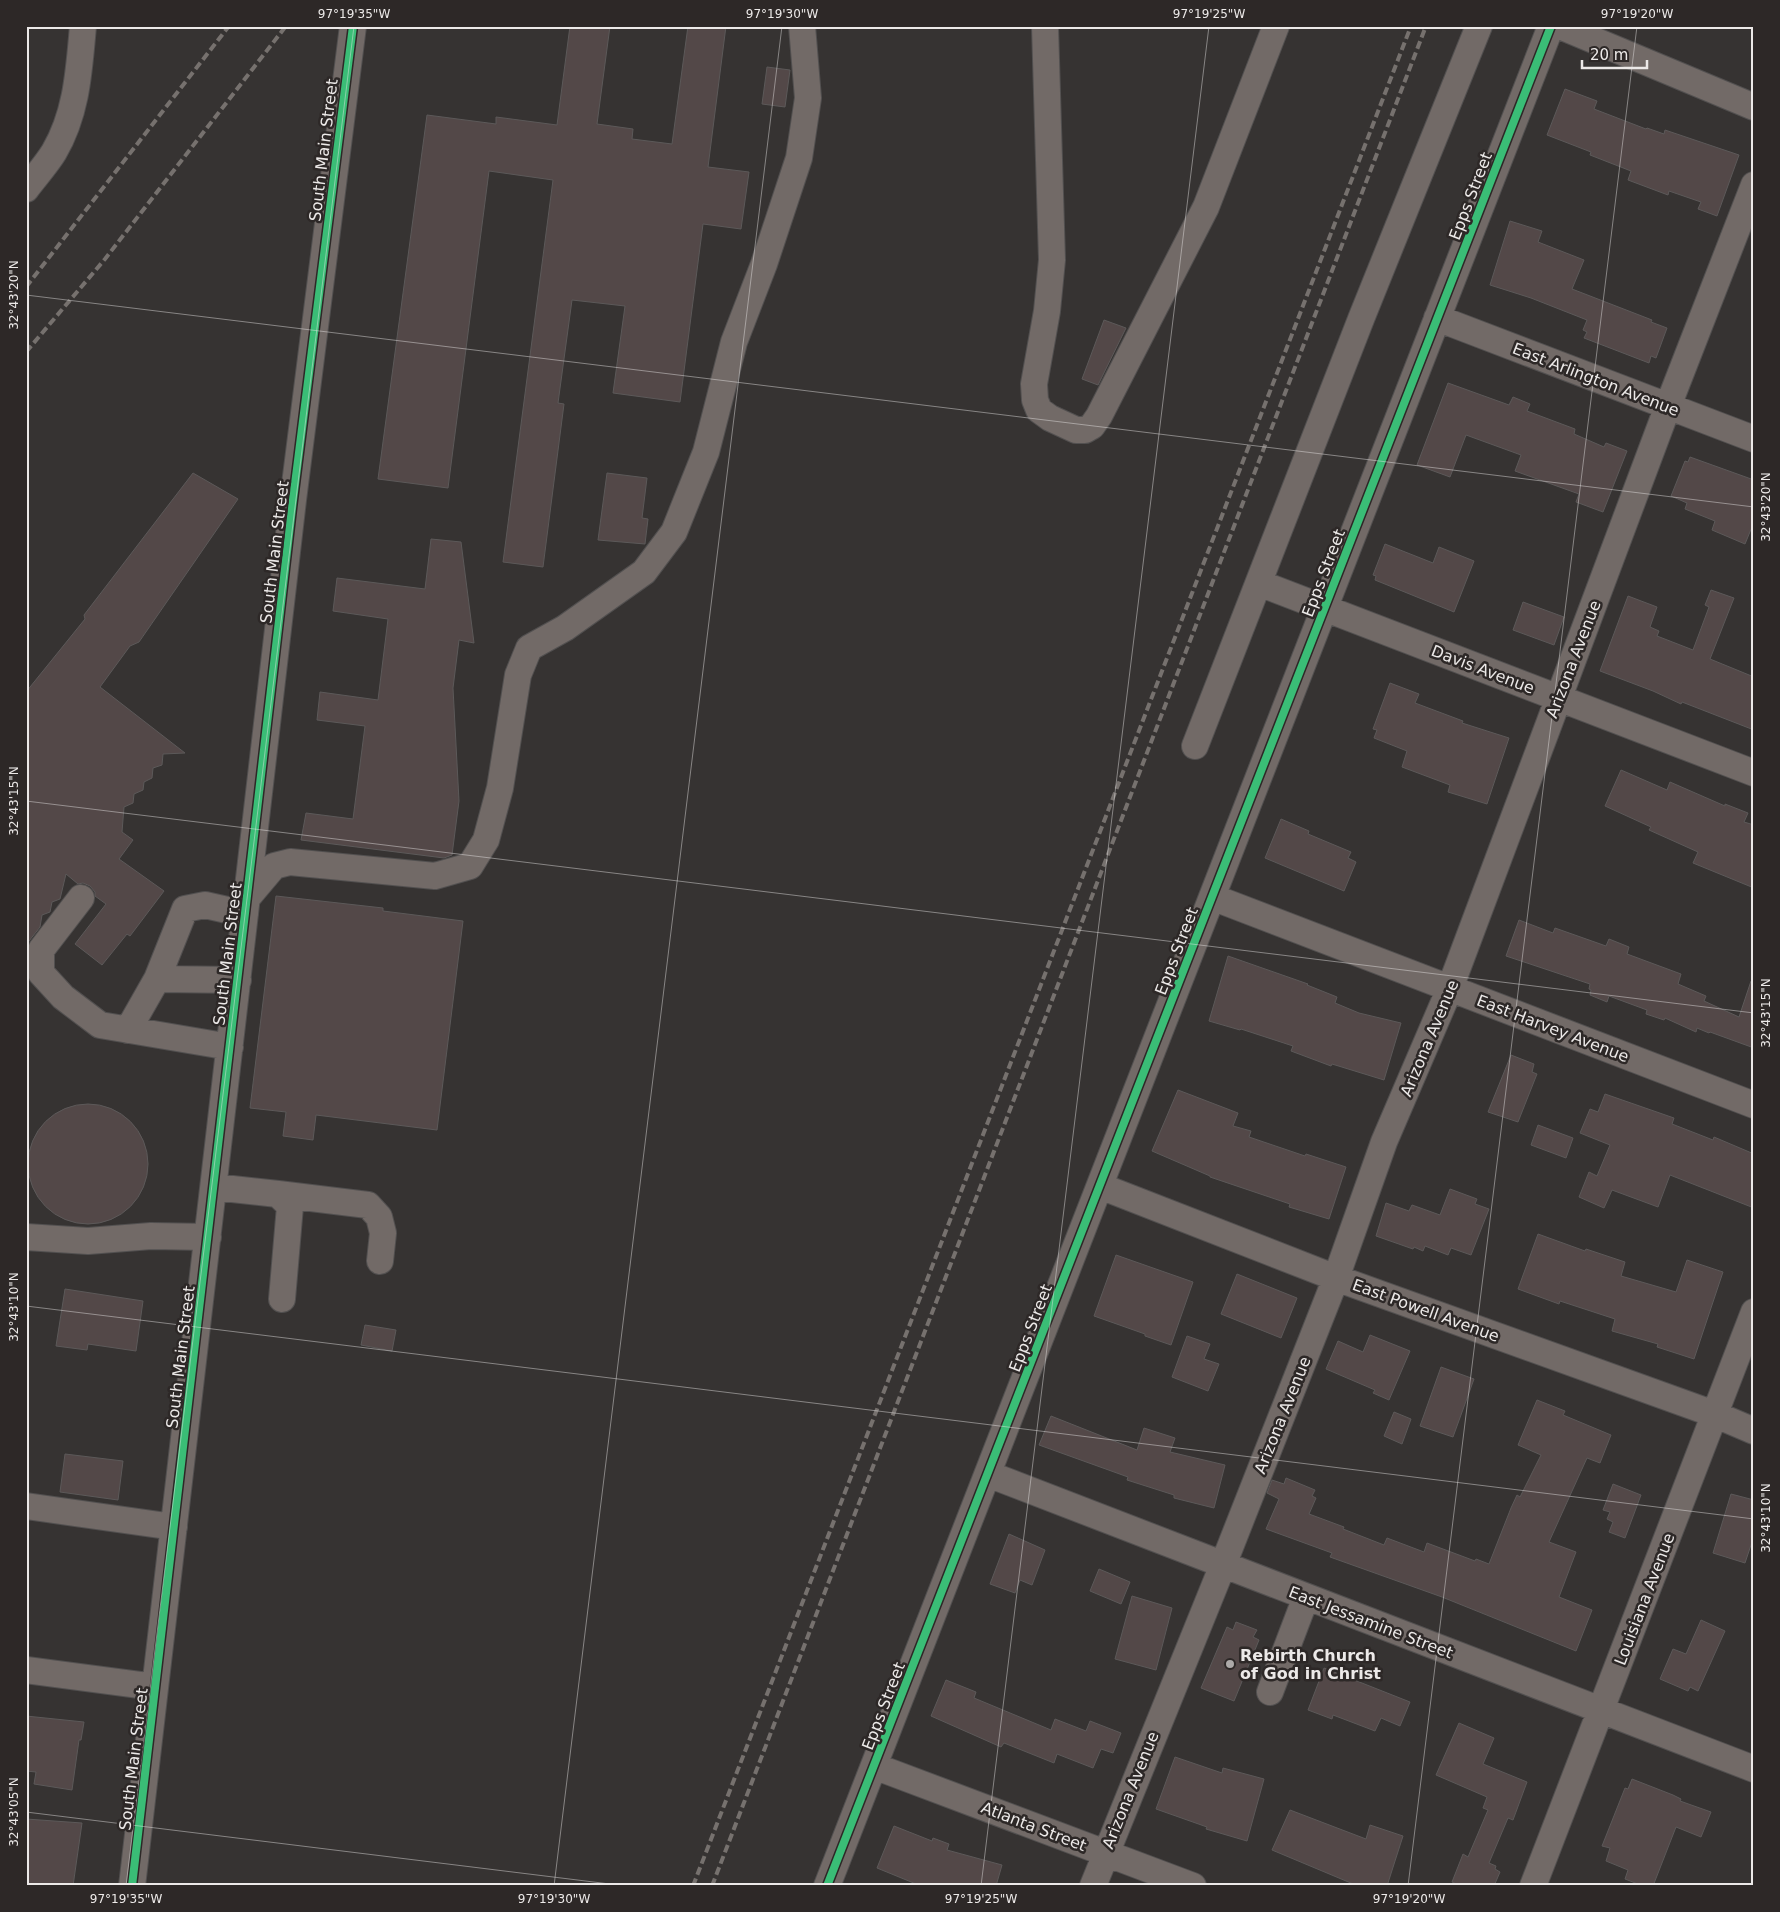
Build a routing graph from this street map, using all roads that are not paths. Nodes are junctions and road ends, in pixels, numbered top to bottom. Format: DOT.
graph roads {
  1 [pos="83,26"];
  2 [pos="353,26"];
  3 [pos="802,26"];
  4 [pos="1045,26"];
  5 [pos="1276,26"];
  6 [pos="1479,26"];
  7 [pos="1551,26"];
  8 [pos="1560,26"];
  9 [pos="1754,107"];
  10 [pos="1754,185"];
  11 [pos="26,189"];
  12 [pos="1437,318"];
  13 [pos="1668,406"];
  14 [pos="1754,439"];
  15 [pos="1259,583"];
  16 [pos="1324,608"];
  17 [pos="1558,698"];
  18 [pos="1196,746"];
  19 [pos="1754,773"];
  20 [pos="1212,897"];
  21 [pos="80,898"];
  22 [pos="246,906"];
  23 [pos="157,979"];
  24 [pos="238,980"];
  25 [pos="1450,988"];
  26 [pos="128,1030"];
  27 [pos="230,1046"];
  28 [pos="1754,1105"];
  29 [pos="1100,1186"];
  30 [pos="214,1187"];
  31 [pos="278,1194"];
  32 [pos="26,1237"];
  33 [pos="208,1238"];
  34 [pos="380,1261"];
  35 [pos="1336,1278"];
  36 [pos="282,1299"];
  37 [pos="1754,1312"];
  38 [pos="1714,1414"];
  39 [pos="1754,1431"];
  40 [pos="988,1474"];
  41 [pos="26,1506"];
  42 [pos="174,1527"];
  43 [pos="1223,1565"];
  44 [pos="1306,1597"];
  45 [pos="26,1670"];
  46 [pos="155,1687"];
  47 [pos="1270,1692"];
  48 [pos="1601,1710"];
  49 [pos="874,1766"];
  50 [pos="1754,1769"];
  51 [pos="1105,1853"];
  52 [pos="132,1886"];
  53 [pos="827,1886"];
  54 [pos="1093,1886"];
  55 [pos="1193,1886"];
  56 [pos="1534,1886"];
  1 -- 11 [label="street"];
  2 -- 22 [label="street, South Main Street"];
  3 -- 22 [label="street"];
  4 -- 5 [label="street"];
  6 -- 15 [label="street"];
  7 -- 12 [label="street, Epps Street"];
  8 -- 9 [label="street"];
  10 -- 13 [label="street, Arizona Avenue"];
  12 -- 13 [label="street, East Arlington Avenue"];
  12 -- 16 [label="street, Epps Street"];
  13 -- 14 [label="street, East Arlington Avenue"];
  13 -- 17 [label="street, Arizona Avenue"];
  15 -- 16 [label="street, Davis Avenue"];
  15 -- 18 [label="street"];
  16 -- 17 [label="street, Davis Avenue"];
  16 -- 20 [label="street, Epps Street"];
  17 -- 19 [label="street, Davis Avenue"];
  17 -- 25 [label="street, Arizona Avenue"];
  20 -- 25 [label="street, East Harvey Avenue"];
  20 -- 29 [label="street, Epps Street"];
  21 -- 26 [label="street"];
  22 -- 23 [label="street"];
  22 -- 24 [label="street, South Main Street"];
  23 -- 24 [label="street"];
  23 -- 26 [label="street"];
  24 -- 27 [label="street, South Main Street"];
  25 -- 28 [label="street, East Harvey Avenue"];
  25 -- 35 [label="street, Arizona Avenue"];
  26 -- 27 [label="street"];
  27 -- 30 [label="street, South Main Street"];
  29 -- 35 [label="street, East Powell Avenue"];
  29 -- 40 [label="street, Epps Street"];
  30 -- 31 [label="street"];
  30 -- 33 [label="street, South Main Street"];
  31 -- 34 [label="street"];
  31 -- 36 [label="street"];
  32 -- 33 [label="street"];
  33 -- 42 [label="street, South Main Street"];
  35 -- 38 [label="street, East Powell Avenue"];
  35 -- 43 [label="street, Arizona Avenue"];
  37 -- 38 [label="street, Louisiana Avenue"];
  38 -- 39 [label="street, East Powell Avenue"];
  38 -- 48 [label="street, Louisiana Avenue"];
  40 -- 43 [label="street, East Jessamine Street"];
  40 -- 49 [label="street, Epps Street"];
  41 -- 42 [label="street"];
  42 -- 46 [label="street, South Main Street"];
  43 -- 44 [label="street, East Jessamine Street"];
  43 -- 51 [label="street, Arizona Avenue"];
  44 -- 47 [label="street"];
  44 -- 48 [label="street, East Jessamine Street"];
  45 -- 46 [label="street"];
  46 -- 52 [label="street, South Main Street"];
  48 -- 50 [label="street, East Jessamine Street"];
  48 -- 56 [label="street, Louisiana Avenue"];
  49 -- 51 [label="street, Atlanta Street"];
  49 -- 53 [label="street, Epps Street"];
  51 -- 54 [label="street, Arizona Avenue"];
  51 -- 55 [label="street, Atlanta Street"];
}
